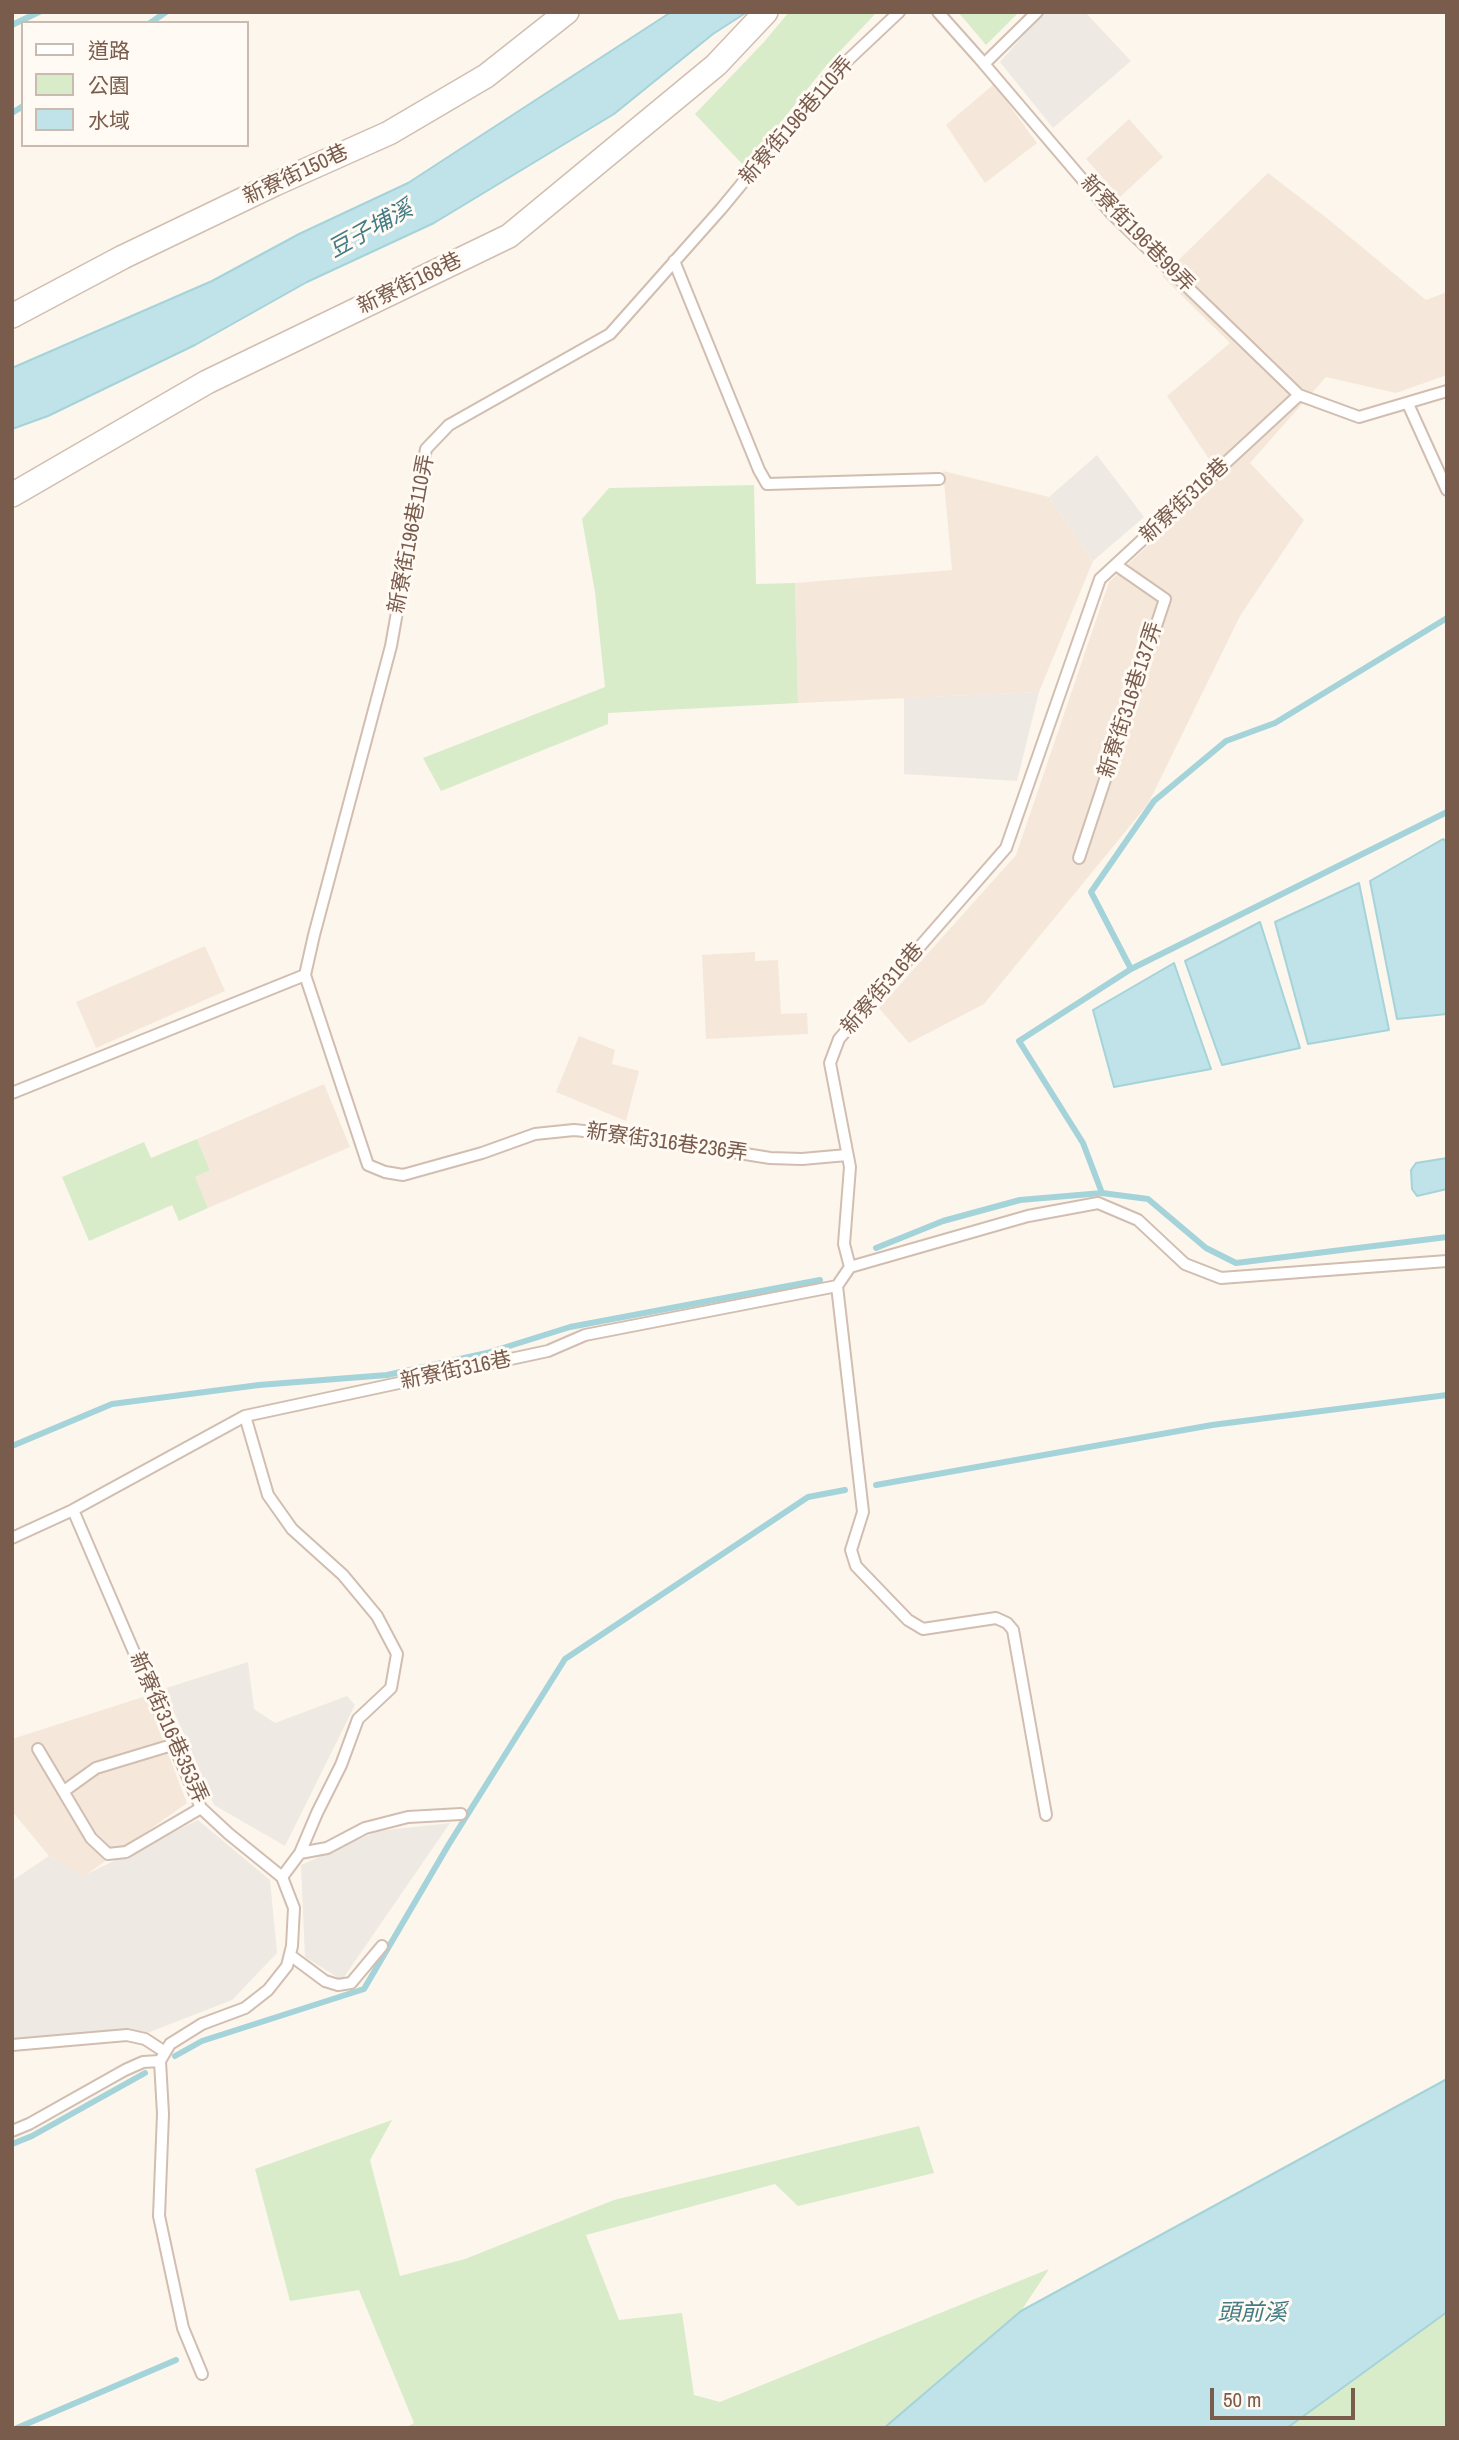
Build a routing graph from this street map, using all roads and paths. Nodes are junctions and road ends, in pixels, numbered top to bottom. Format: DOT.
graph roads {
  1 [pos="567,12"];
  2 [pos="766,12"];
  3 [pos="900,12"];
  4 [pos="937,12"];
  5 [pos="1037,12"];
  6 [pos="984,64"];
  7 [pos="674,261"];
  8 [pos="12,316"];
  9 [pos="1447,391"];
  10 [pos="1299,395"];
  11 [pos="1408,404"];
  12 [pos="939,479"];
  13 [pos="1447,490"];
  14 [pos="12,495"];
  15 [pos="1116,565"];
  16 [pos="1079,858"];
  17 [pos="305,975"];
  18 [pos="12,1093"];
  19 [pos="847,1155"];
  20 [pos="1447,1261"];
  21 [pos="850,1268"];
  22 [pos="837,1286"];
  23 [pos="245,1416"];
  24 [pos="73,1510"];
  25 [pos="12,1538"];
  26 [pos="172,1745"];
  27 [pos="38,1749"];
  28 [pos="64,1791"];
  29 [pos="201,1808"];
  30 [pos="461,1814"];
  31 [pos="1046,1815"];
  32 [pos="300,1853"];
  33 [pos="282,1877"];
  34 [pos="382,1946"];
  35 [pos="290,1955"];
  36 [pos="12,2045"];
  37 [pos="162,2057"];
  38 [pos="12,2131"];
  39 [pos="202,2374"];
  1 -- 8 [label="street, 新寮街150巷"];
  2 -- 14 [label="street, 新寮街168巷"];
  3 -- 7 [label="lane, 新寮街196巷110弄"];
  4 -- 6 [label="lane, 新寮街196巷99弄"];
  5 -- 6 [label="lane"];
  6 -- 10 [label="lane, 新寮街196巷99弄"];
  7 -- 12 [label="lane"];
  7 -- 17 [label="lane, 新寮街196巷110弄"];
  9 -- 11 [label="lane"];
  10 -- 11 [label="lane"];
  10 -- 15 [label="lane, 新寮街316巷"];
  11 -- 13 [label="lane"];
  15 -- 16 [label="lane, 新寮街316巷137弄"];
  15 -- 19 [label="lane, 新寮街316巷"];
  17 -- 18 [label="lane"];
  17 -- 19 [label="lane, 新寮街316巷236弄"];
  19 -- 21 [label="lane, 新寮街316巷"];
  20 -- 21 [label="lane"];
  21 -- 22 [label="lane"];
  22 -- 23 [label="lane, 新寮街316巷"];
  22 -- 31 [label="lane"];
  23 -- 24 [label="lane, 新寮街316巷"];
  23 -- 32 [label="lane"];
  24 -- 25 [label="lane, 新寮街316巷"];
  24 -- 26 [label="lane, 新寮街316巷353弄"];
  26 -- 28 [label="lane"];
  26 -- 29 [label="lane, 新寮街316巷353弄"];
  27 -- 28 [label="lane"];
  28 -- 29 [label="lane"];
  29 -- 33 [label="lane, 新寮街316巷353弄"];
  30 -- 32 [label="lane"];
  32 -- 33 [label="lane"];
  33 -- 35 [label="lane"];
  34 -- 35 [label="lane"];
  35 -- 37 [label="lane"];
  36 -- 37 [label="lane"];
  37 -- 38 [label="lane"];
  37 -- 39 [label="lane"];
}
